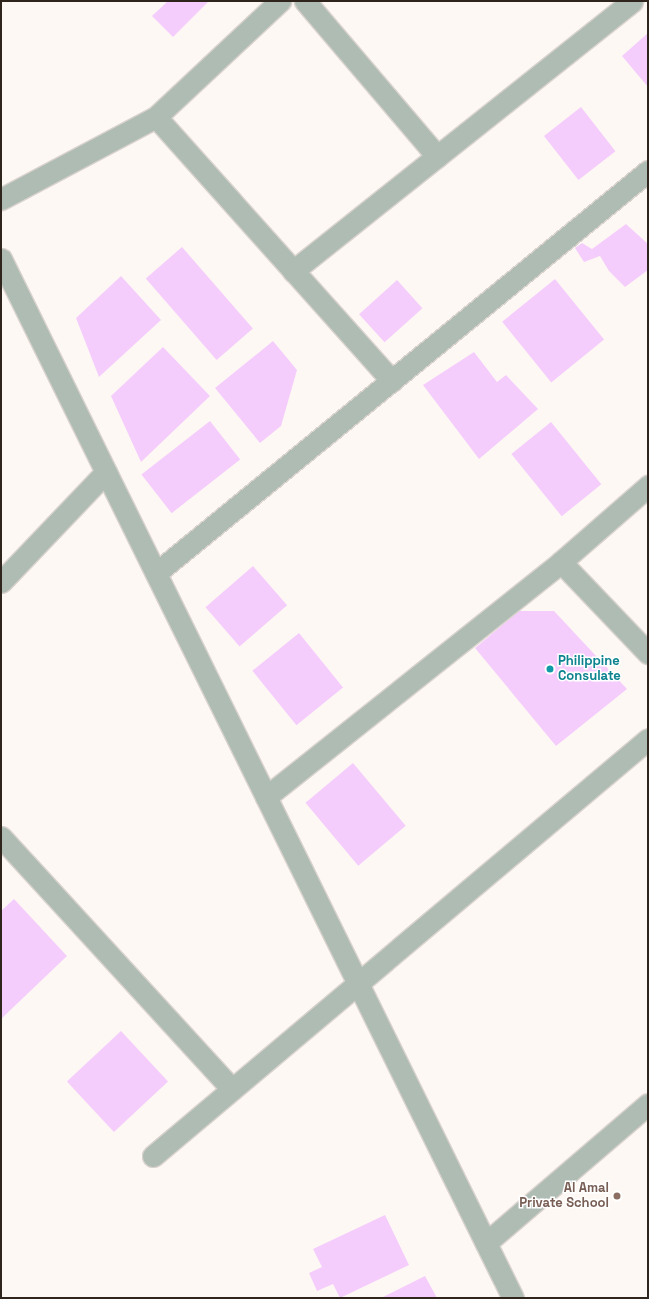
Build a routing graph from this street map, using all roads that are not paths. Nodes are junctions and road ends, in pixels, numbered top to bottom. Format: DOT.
graph roads {
  1 [pos="280,1"];
  2 [pos="305,1"];
  3 [pos="632,1"];
  4 [pos="156,117"];
  5 [pos="437,156"];
  6 [pos="648,170"];
  7 [pos="1,199"];
  8 [pos="1,259"];
  9 [pos="293,271"];
  10 [pos="392,381"];
  11 [pos="106,472"];
  12 [pos="648,486"];
  13 [pos="562,562"];
  14 [pos="156,573"];
  15 [pos="1,582"];
  16 [pos="648,653"];
  17 [pos="648,739"];
  18 [pos="266,797"];
  19 [pos="1,837"];
  20 [pos="358,983"];
  21 [pos="232,1089"];
  22 [pos="648,1104"];
  23 [pos="153,1156"];
  24 [pos="486,1243"];
  25 [pos="513,1298"];
  1 -- 4 [label="street"];
  2 -- 5 [label="street"];
  3 -- 5 [label="street"];
  4 -- 7 [label="street"];
  4 -- 9 [label="street"];
  5 -- 9 [label="street"];
  6 -- 10 [label="street"];
  8 -- 11 [label="street"];
  9 -- 10 [label="street"];
  10 -- 14 [label="street"];
  11 -- 14 [label="street"];
  11 -- 15 [label="street"];
  12 -- 13 [label="street"];
  13 -- 16 [label="street"];
  13 -- 18 [label="street"];
  14 -- 18 [label="street"];
  17 -- 20 [label="street"];
  18 -- 20 [label="street"];
  19 -- 21 [label="street"];
  20 -- 21 [label="street"];
  20 -- 24 [label="street"];
  21 -- 23 [label="street"];
  22 -- 24 [label="street"];
  24 -- 25 [label="street"];
}
